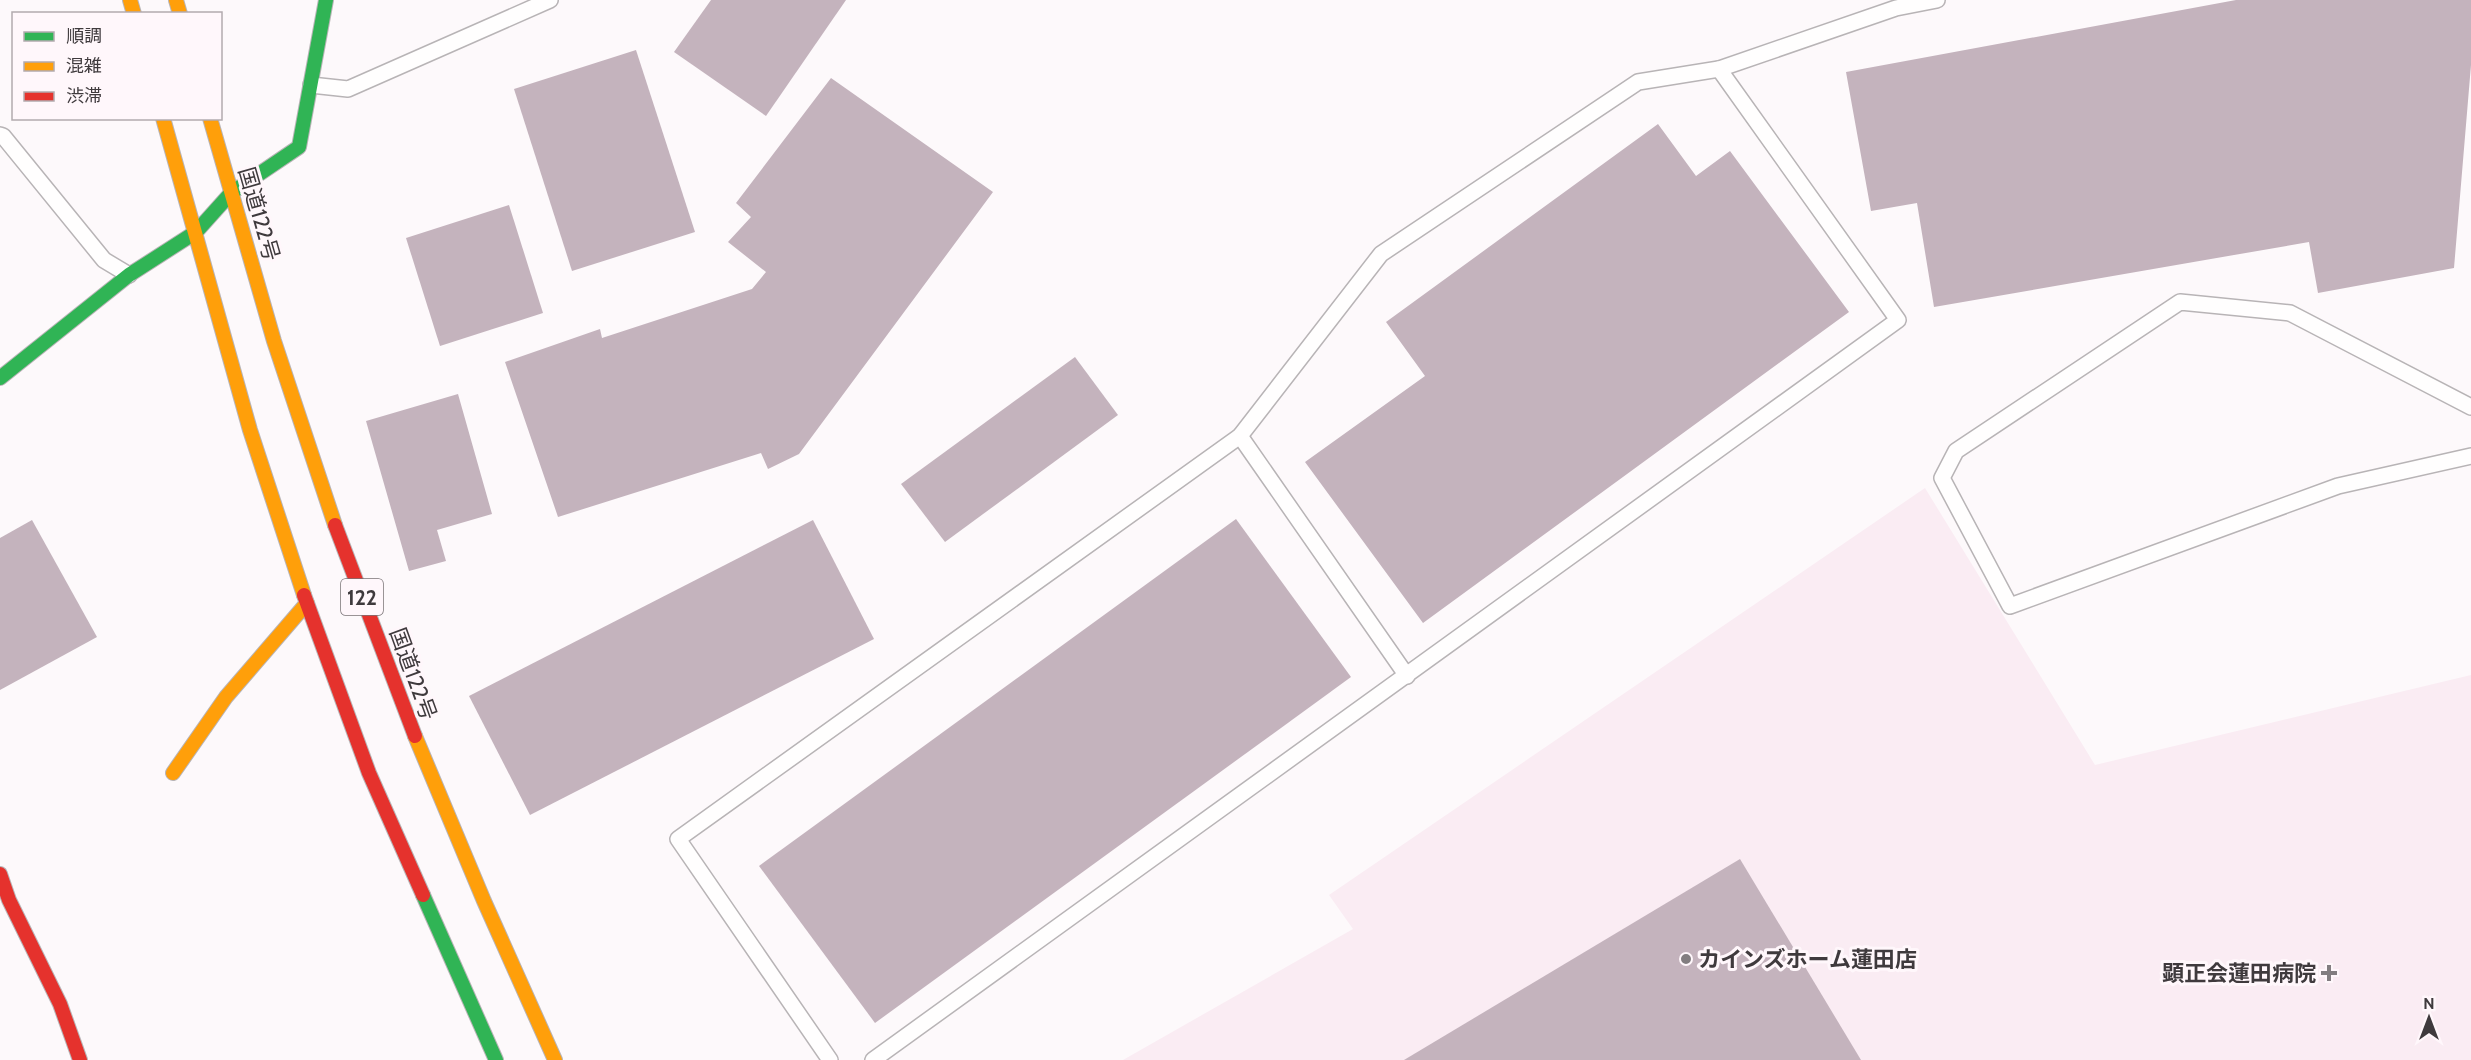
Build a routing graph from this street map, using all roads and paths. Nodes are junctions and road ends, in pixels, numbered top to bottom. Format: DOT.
graph roads {
  1 [pos="326,0"];
  2 [pos="550,0"];
  3 [pos="1937,0"];
  4 [pos="1719,69"];
  5 [pos="311,84"];
  6 [pos="164,120"];
  7 [pos="211,120"];
  8 [pos="0,135"];
  9 [pos="231,193"];
  10 [pos="196,232"];
  11 [pos="129,275"];
  12 [pos="0,378"];
  13 [pos="2471,407"];
  14 [pos="1240,436"];
  15 [pos="2471,456"];
  16 [pos="307,603"];
  17 [pos="1407,676"];
  18 [pos="173,772"];
  19 [pos="0,874"];
  20 [pos="80,1060"];
  21 [pos="496,1060"];
  22 [pos="555,1060"];
  23 [pos="830,1060"];
  24 [pos="873,1060"];
  1 -- 5 [label="main road"];
  2 -- 5 [label="lane"];
  3 -- 4 [label="lane"];
  4 -- 14 [label="lane"];
  4 -- 17 [label="lane"];
  5 -- 9 [label="main road"];
  6 -- 10 [label="main road, 122"];
  7 -- 9 [label="main road, 国道122号 / 122"];
  8 -- 11 [label="lane"];
  9 -- 10 [label="main road"];
  9 -- 22 [label="main road, 国道122号 / 122"];
  10 -- 11 [label="main road"];
  10 -- 16 [label="main road, 122"];
  11 -- 12 [label="main road"];
  13 -- 15 [label="lane"];
  14 -- 17 [label="lane"];
  14 -- 23 [label="lane"];
  16 -- 18 [label="main road"];
  16 -- 21 [label="main road, 122"];
  17 -- 24 [label="lane"];
  19 -- 20 [label="main road"];
}
